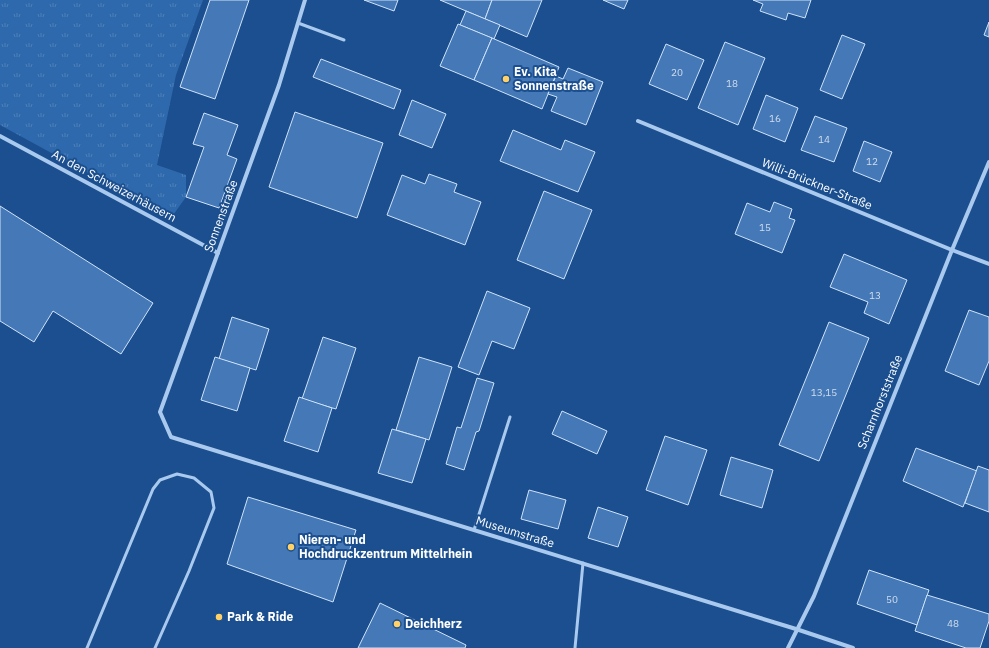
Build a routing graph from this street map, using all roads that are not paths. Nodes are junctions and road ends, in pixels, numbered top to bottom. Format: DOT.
graph roads {
  1 [pos="305,0"];
  2 [pos="298,23"];
  3 [pos="344,40"];
  4 [pos="638,122"];
  5 [pos="0,136"];
  6 [pos="989,162"];
  7 [pos="952,250"];
  8 [pos="218,253"];
  9 [pos="989,264"];
  10 [pos="510,418"];
  11 [pos="171,436"];
  12 [pos="474,530"];
  13 [pos="583,563"];
  14 [pos="796,629"];
  15 [pos="86,648"];
  16 [pos="155,648"];
  17 [pos="575,648"];
  18 [pos="788,648"];
  19 [pos="853,648"];
  1 -- 2 [label="street, Sonnenstraße"];
  2 -- 3 [label="lane"];
  2 -- 8 [label="street, Sonnenstraße"];
  4 -- 7 [label="street, Willi-Brückner-Straße"];
  5 -- 8 [label="street, An den Schweizerhäusern"];
  6 -- 7 [label="street, Scharnhorststraße"];
  7 -- 9 [label="street, Willi-Brückner-Straße"];
  7 -- 14 [label="street, Scharnhorststraße"];
  8 -- 11 [label="street, Sonnenstraße"];
  10 -- 12 [label="lane"];
  11 -- 12 [label="street, Museumstraße"];
  12 -- 13 [label="street, Museumstraße"];
  13 -- 14 [label="street, Museumstraße"];
  13 -- 17 [label="lane"];
  14 -- 18 [label="street, Scharnhorststraße"];
  14 -- 19 [label="street, Museumstraße"];
  15 -- 16 [label="lane"];
}
